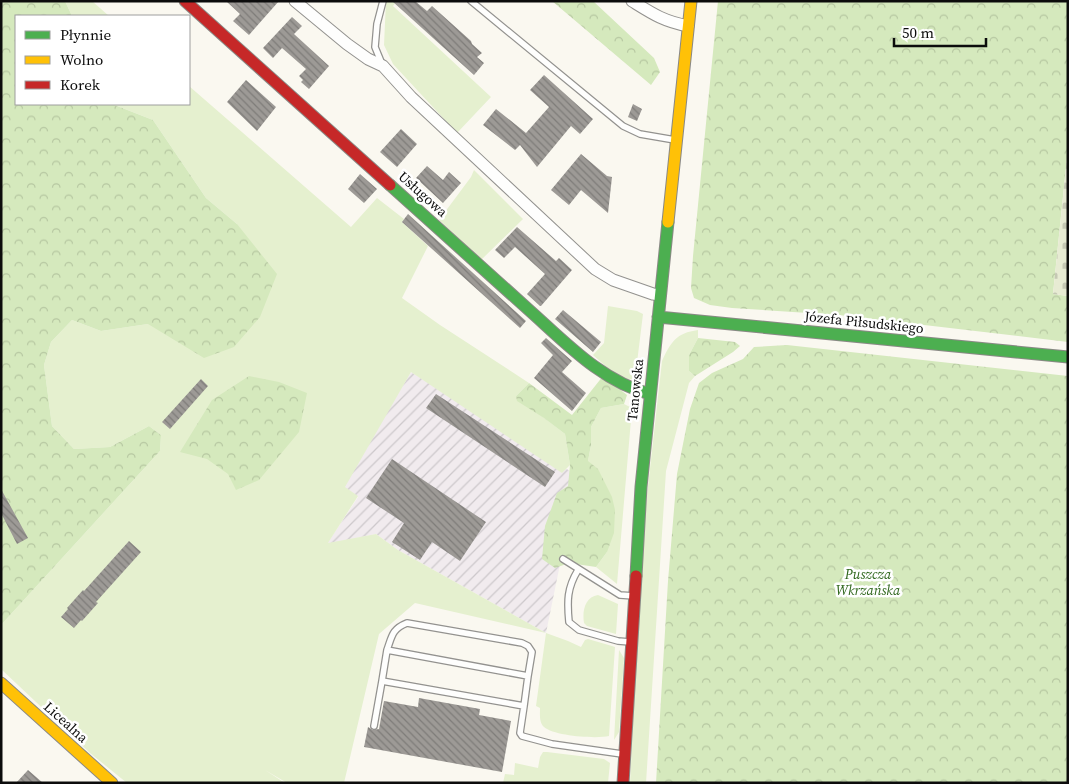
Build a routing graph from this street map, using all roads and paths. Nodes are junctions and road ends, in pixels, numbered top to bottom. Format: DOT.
graph roads {
  1 [pos="185,1"];
  2 [pos="295,1"];
  3 [pos="383,1"];
  4 [pos="471,1"];
  5 [pos="632,1"];
  6 [pos="691,1"];
  7 [pos="688,26"];
  8 [pos="382,66"];
  9 [pos="677,140"];
  10 [pos="660,295"];
  11 [pos="658,317"];
  12 [pos="1068,357"];
  13 [pos="650,394"];
  14 [pos="563,559"];
  15 [pos="578,570"];
  16 [pos="634,596"];
  17 [pos="631,642"];
  18 [pos="387,650"];
  19 [pos="528,676"];
  20 [pos="382,681"];
  21 [pos="1,684"];
  22 [pos="524,706"];
  23 [pos="374,726"];
  24 [pos="625,754"];
  25 [pos="112,783"];
  26 [pos="623,783"];
  1 -- 13 [label="street, Usługowa"];
  2 -- 8 [label="street"];
  3 -- 8 [label="lane"];
  4 -- 9 [label="lane"];
  5 -- 7 [label="street"];
  6 -- 7 [label="street, Tanowska"];
  7 -- 9 [label="street, Tanowska"];
  8 -- 10 [label="street"];
  9 -- 10 [label="street, Tanowska"];
  10 -- 11 [label="street, Tanowska"];
  11 -- 12 [label="street, Józefa Piłsudskiego"];
  11 -- 13 [label="street, Tanowska"];
  13 -- 16 [label="street, Tanowska"];
  14 -- 15 [label="lane"];
  15 -- 16 [label="lane"];
  15 -- 17 [label="lane"];
  16 -- 17 [label="street, Tanowska"];
  17 -- 24 [label="street, Tanowska"];
  18 -- 19 [label="lane"];
  18 -- 19 [label="lane"];
  18 -- 20 [label="lane"];
  19 -- 22 [label="lane"];
  20 -- 22 [label="lane"];
  20 -- 23 [label="lane"];
  21 -- 25 [label="street, Licealna"];
  22 -- 24 [label="lane"];
  24 -- 26 [label="street, Tanowska"];
}
